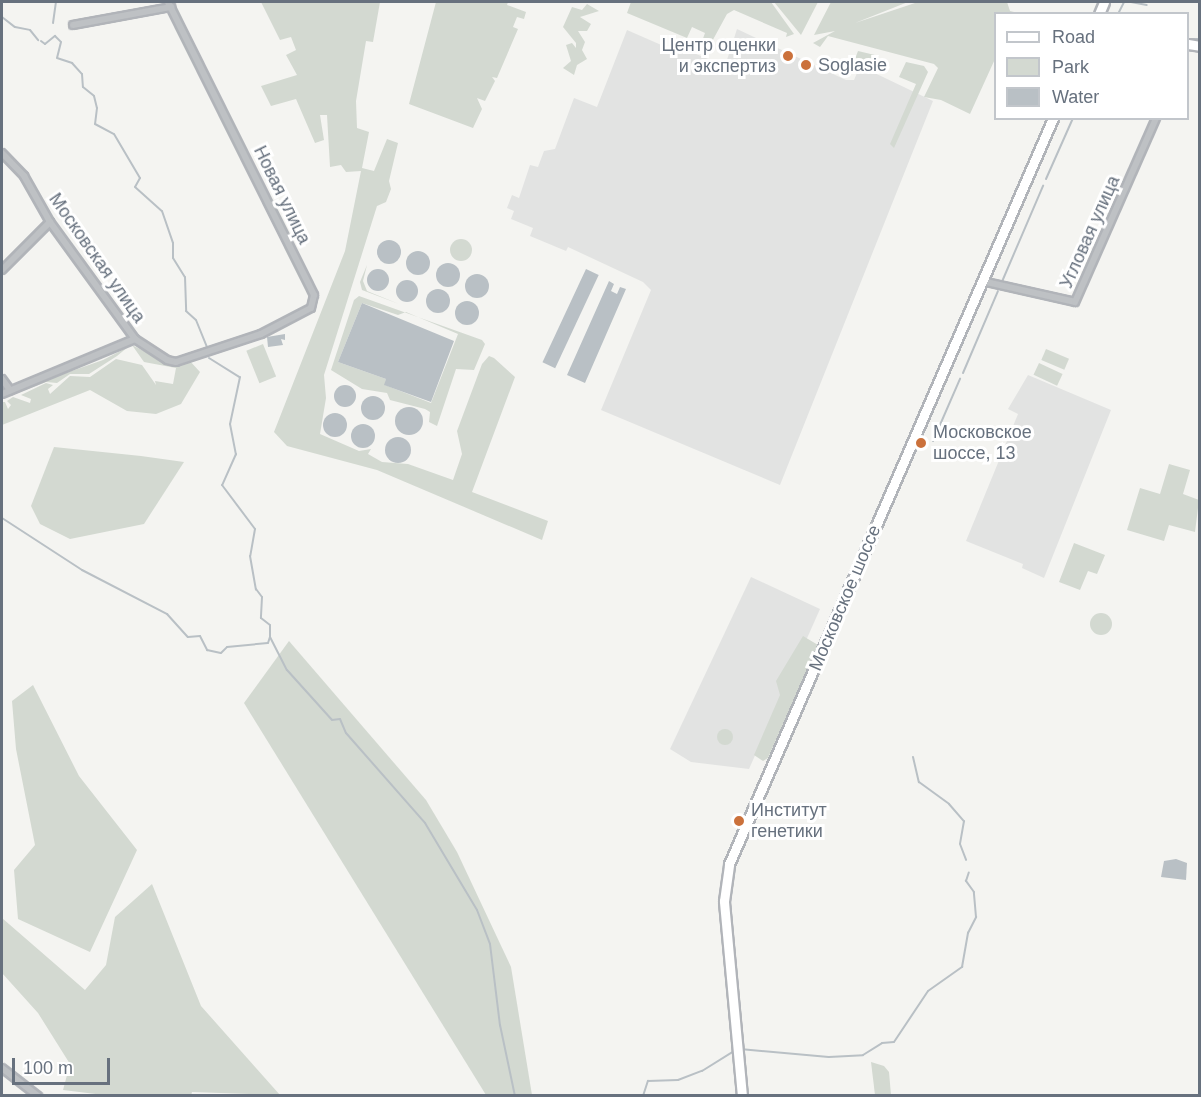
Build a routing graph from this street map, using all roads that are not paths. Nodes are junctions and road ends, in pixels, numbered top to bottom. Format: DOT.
graph roads {
  1 [pos="170,4"];
  2 [pos="73,25"];
  3 [pos="1052,120"];
  4 [pos="1155,120"];
  5 [pos="2,153"];
  6 [pos="50,222"];
  7 [pos="2,270"];
  8 [pos="982,281"];
  9 [pos="135,339"];
  10 [pos="214,349"];
  11 [pos="2,379"];
  12 [pos="10,390"];
  13 [pos="2,394"];
  14 [pos="2,1068"];
  15 [pos="38,1095"];
  16 [pos="742,1095"];
  1 -- 2 [label="street"];
  1 -- 10 [label="street, Новая улица"];
  3 -- 8 [label="main road, Московское шоссе"];
  4 -- 8 [label="street, Угловая улица"];
  5 -- 6 [label="street, Московская улица"];
  6 -- 7 [label="street"];
  6 -- 9 [label="street, Московская улица"];
  8 -- 16 [label="main road, Московское шоссе"];
  9 -- 10 [label="street, Московская улица"];
  9 -- 12 [label="street"];
  11 -- 12 [label="street"];
  12 -- 13 [label="street"];
  14 -- 15 [label="street"];
}
